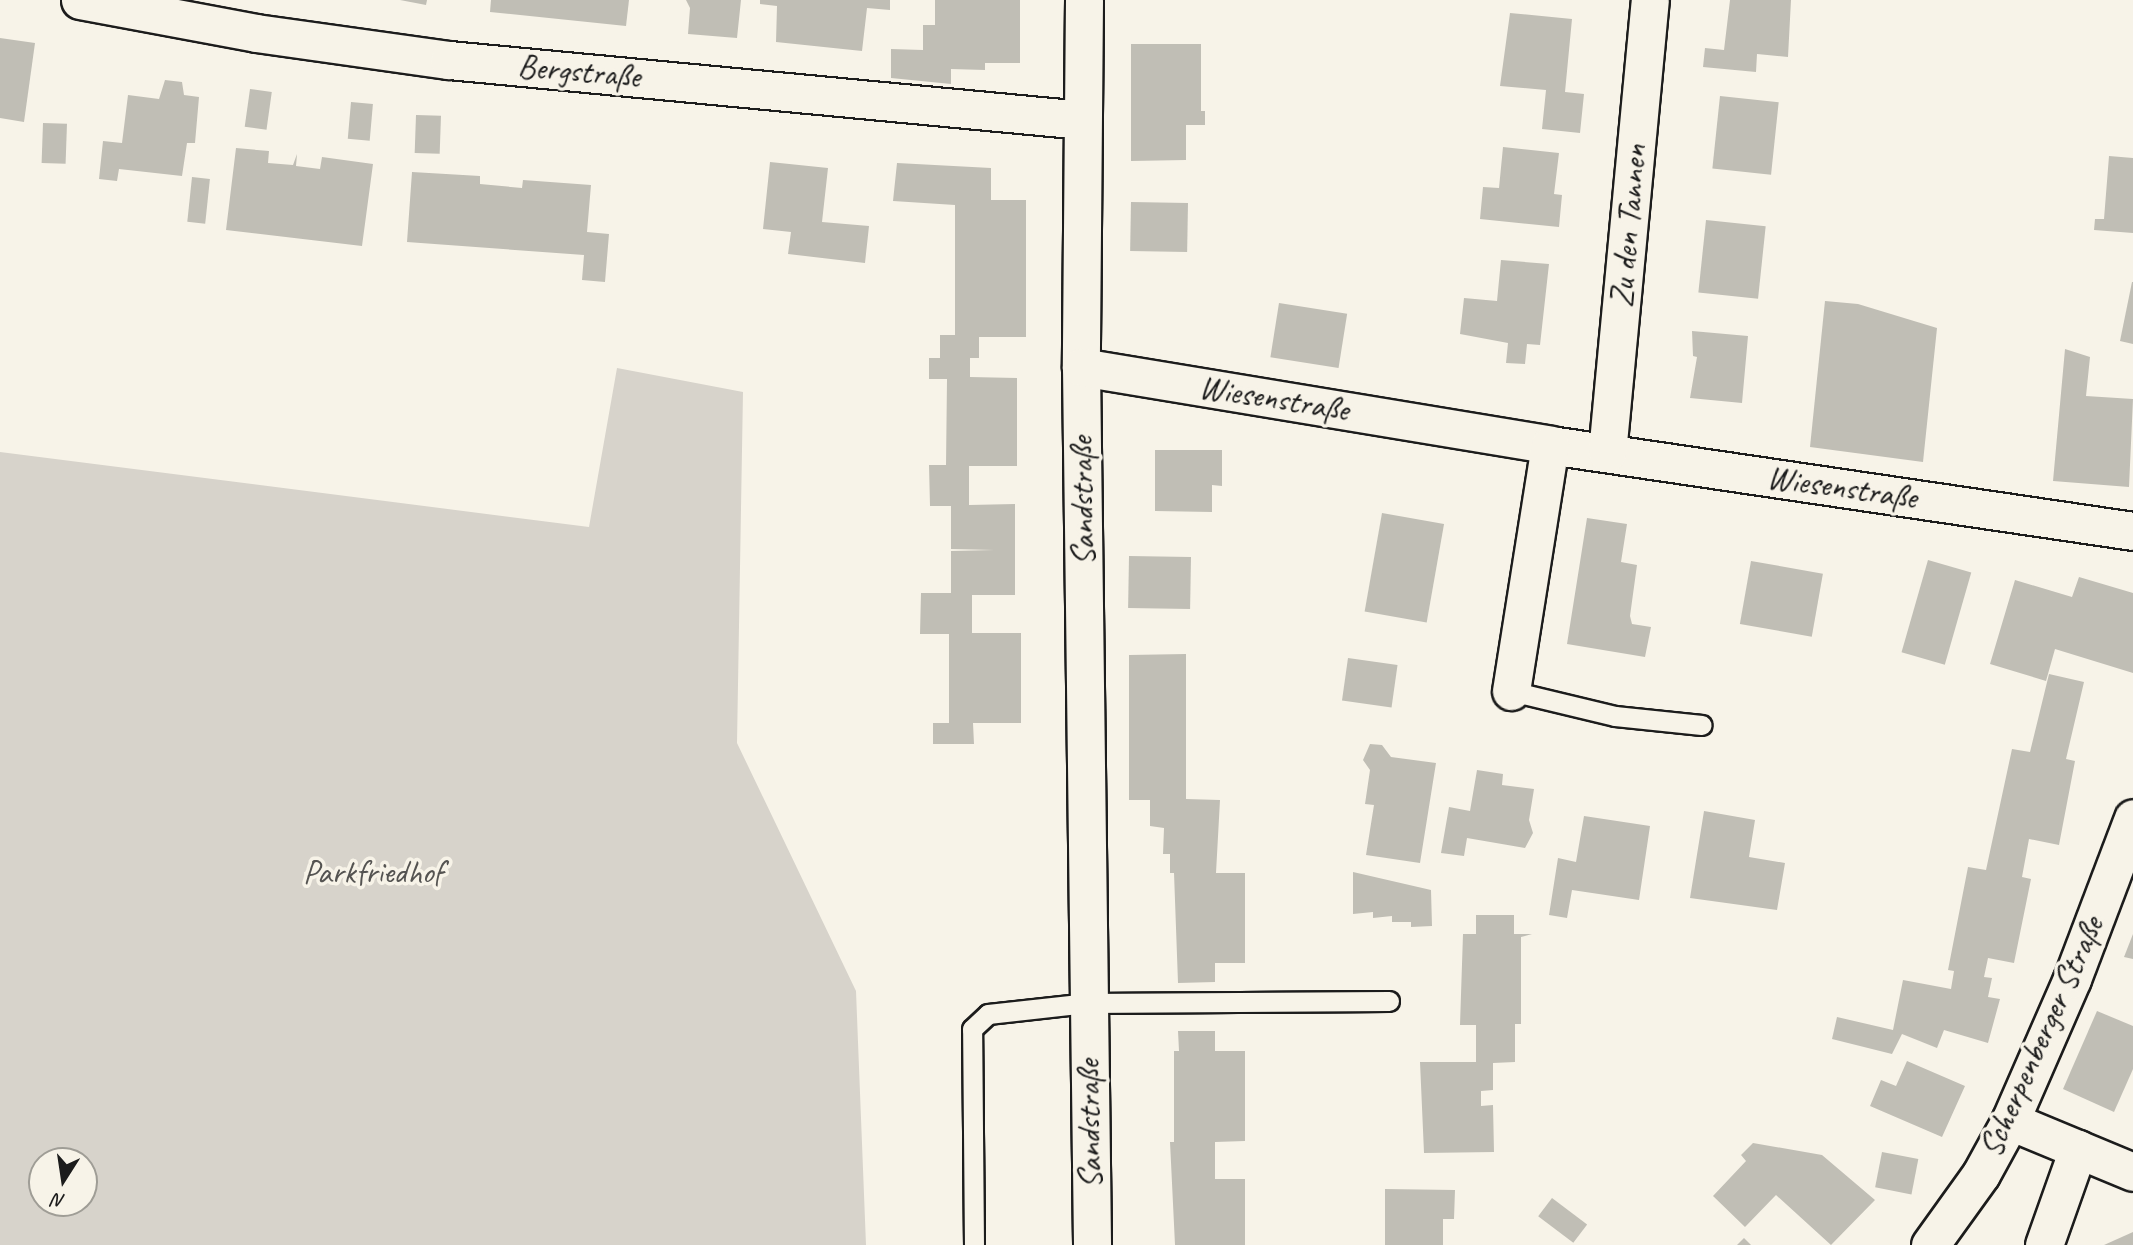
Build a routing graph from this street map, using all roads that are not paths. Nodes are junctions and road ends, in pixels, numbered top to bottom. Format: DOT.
graph roads {
  1 [pos="80,0"];
  2 [pos="1084,0"];
  3 [pos="1650,0"];
  4 [pos="1082,120"];
  5 [pos="1081,367"];
  6 [pos="1550,444"];
  7 [pos="1607,453"];
  8 [pos="2133,531"];
  9 [pos="1511,691"];
  10 [pos="1702,725"];
  11 [pos="2133,818"];
  12 [pos="1389,1001"];
  13 [pos="1088,1003"];
  14 [pos="2010,1121"];
  15 [pos="2078,1149"];
  16 [pos="2133,1172"];
  17 [pos="974,1245"];
  18 [pos="1092,1245"];
  19 [pos="1930,1245"];
  20 [pos="2044,1245"];
  1 -- 4 [label="street, Bergstraße"];
  2 -- 4 [label="street, Sandstraße"];
  3 -- 7 [label="street, Zu den Tannen"];
  4 -- 5 [label="street, Sandstraße"];
  5 -- 6 [label="street, Wiesenstraße"];
  5 -- 13 [label="street, Sandstraße"];
  6 -- 7 [label="street, Wiesenstraße"];
  6 -- 9 [label="street"];
  7 -- 8 [label="street, Wiesenstraße"];
  9 -- 10 [label="lane"];
  11 -- 14 [label="street, Scherpenberger Straße"];
  12 -- 13 [label="lane"];
  13 -- 17 [label="lane"];
  13 -- 18 [label="street, Sandstraße"];
  14 -- 15 [label="street"];
  14 -- 19 [label="street, Scherpenberger Straße"];
  15 -- 16 [label="street"];
  15 -- 20 [label="street"];
}
